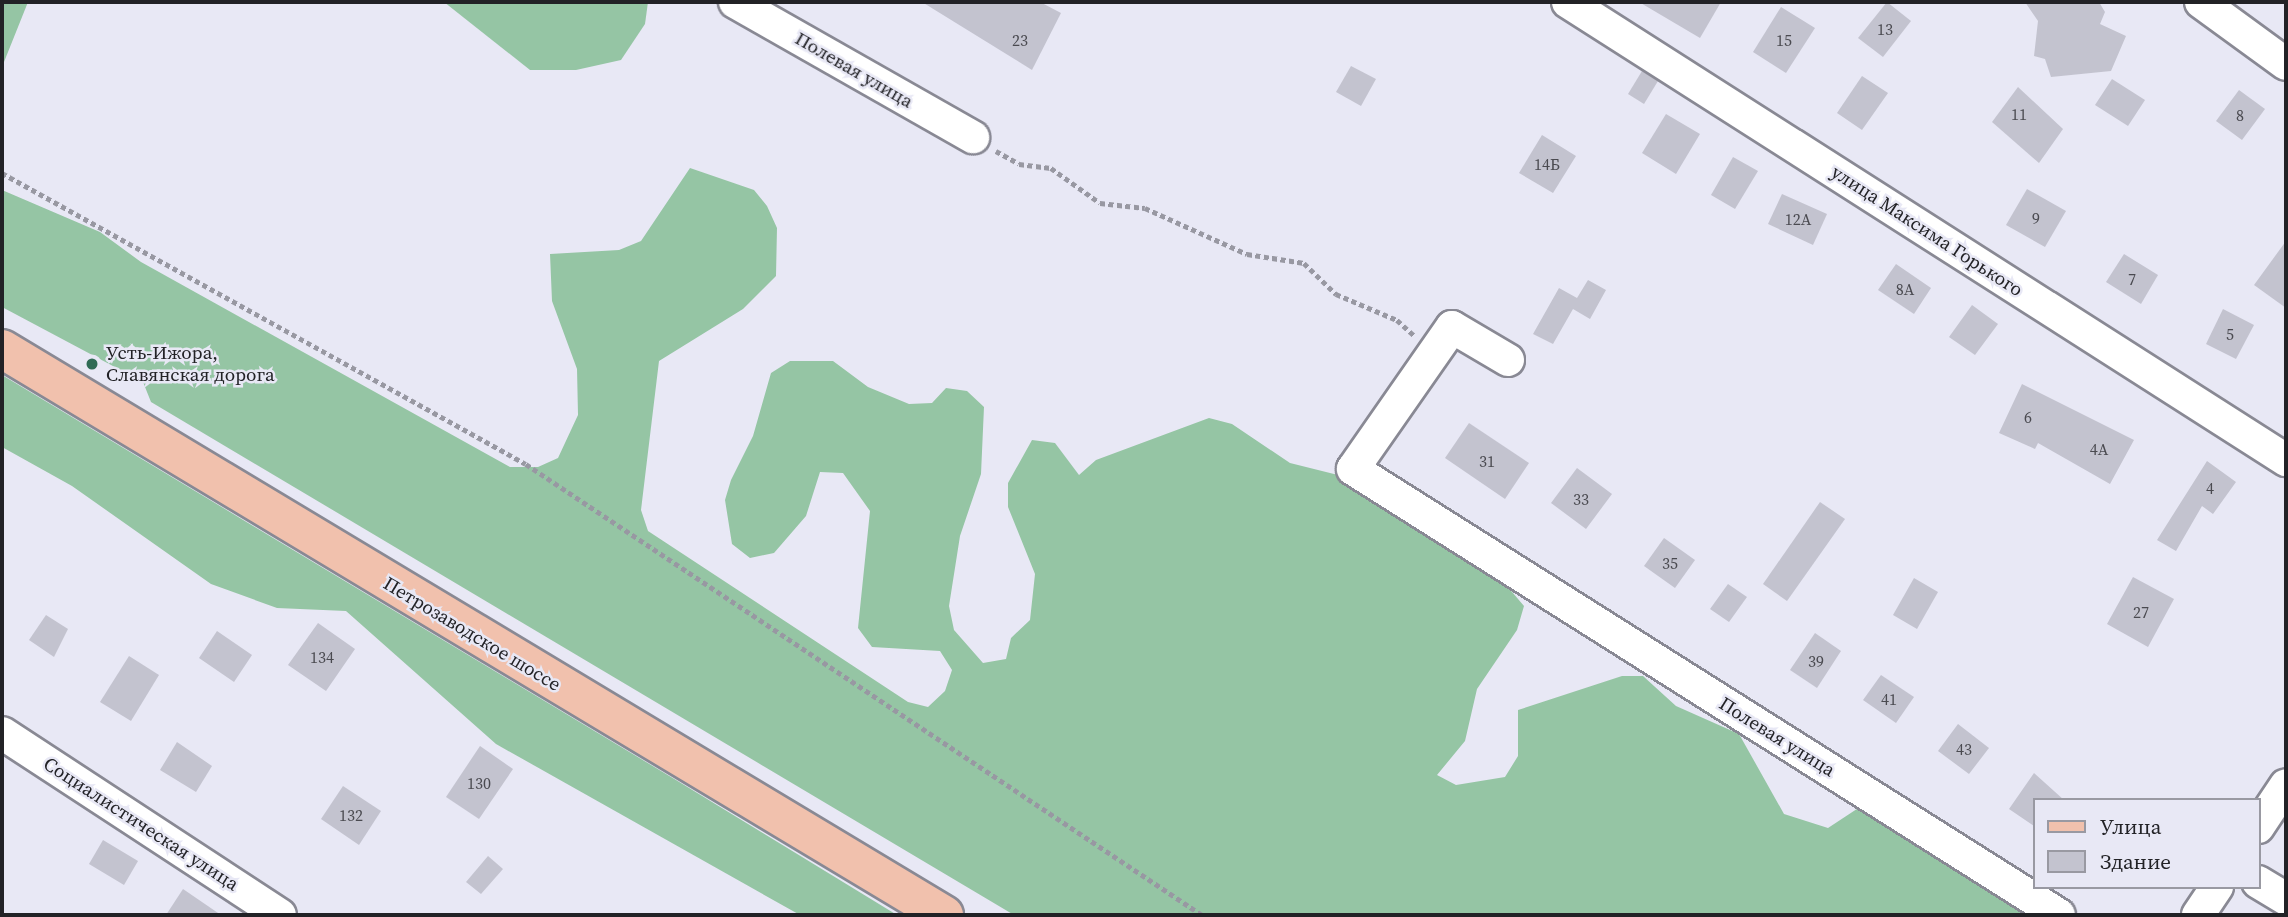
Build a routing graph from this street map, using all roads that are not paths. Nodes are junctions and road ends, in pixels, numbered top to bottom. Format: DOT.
graph roads {
  1 [pos="735,2"];
  2 [pos="1568,2"];
  3 [pos="2201,2"];
  4 [pos="2286,64"];
  5 [pos="973,137"];
  6 [pos="2,349"];
  7 [pos="1508,360"];
  8 [pos="2286,460"];
  9 [pos="2,733"];
  10 [pos="2286,785"];
  11 [pos="2260,824"];
  12 [pos="2260,883"];
  13 [pos="2216,889"];
  14 [pos="2286,899"];
  15 [pos="280,915"];
  16 [pos="944,915"];
  17 [pos="2059,915"];
  18 [pos="2199,915"];
  1 -- 5 [label="street, Полевая улица"];
  2 -- 8 [label="street, улица Максима Горького"];
  3 -- 4 [label="street"];
  6 -- 16 [label="main road, Петрозаводское шоссе"];
  7 -- 17 [label="street, Полевая улица"];
  9 -- 15 [label="street, Социалистическая улица"];
  10 -- 11 [label="street"];
  12 -- 14 [label="street"];
  13 -- 18 [label="street"];
}
